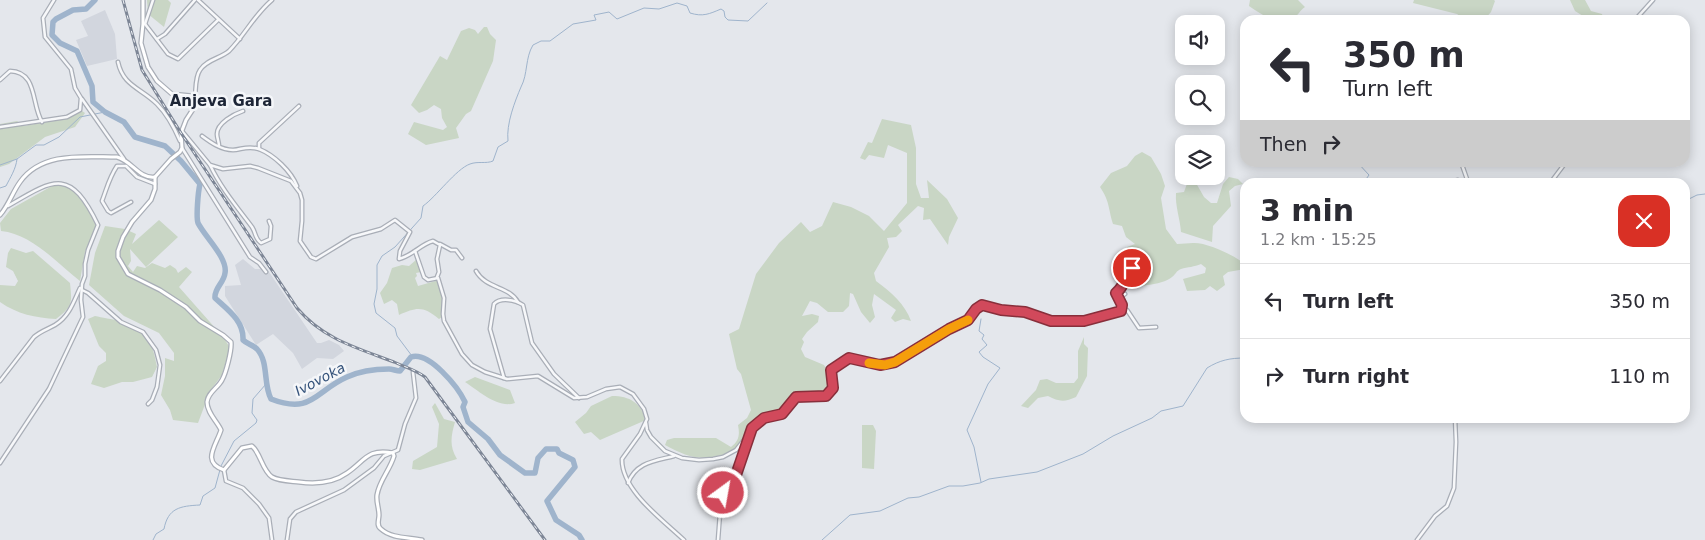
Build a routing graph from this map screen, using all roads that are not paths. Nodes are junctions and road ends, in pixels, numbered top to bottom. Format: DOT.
graph roads {
  1 [pos="54,0"];
  2 [pos="142,0"];
  3 [pos="153,0"];
  4 [pos="196,0"];
  5 [pos="272,0"];
  6 [pos="1653,0"];
  7 [pos="1640,15"];
  8 [pos="218,20"];
  9 [pos="144,24"];
  10 [pos="157,39"];
  11 [pos="240,39"];
  12 [pos="118,62"];
  13 [pos="0,80"];
  14 [pos="195,97"];
  15 [pos="81,98"];
  16 [pos="299,106"];
  17 [pos="244,112"];
  18 [pos="42,122"];
  19 [pos="0,128"];
  20 [pos="182,131"];
  21 [pos="202,136"];
  22 [pos="181,142"];
  23 [pos="219,146"];
  24 [pos="182,148"];
  25 [pos="259,149"];
  26 [pos="124,159"];
  27 [pos="209,164"];
  28 [pos="1562,167"];
  29 [pos="155,177"];
  30 [pos="1554,178"];
  31 [pos="155,184"];
  32 [pos="297,188"];
  33 [pos="131,202"];
  34 [pos="8,206"];
  35 [pos="0,215"];
  36 [pos="269,221"];
  37 [pos="439,243"];
  38 [pos="415,251"];
  39 [pos="462,258"];
  40 [pos="1138,264"];
  41 [pos="266,272"];
  42 [pos="476,272"];
  43 [pos="437,277"];
  44 [pos="82,284"];
  45 [pos="82,290"];
  46 [pos="1124,294"];
  47 [pos="1119,298"];
  48 [pos="518,302"];
  49 [pos="1121,311"];
  50 [pos="1156,327"];
  51 [pos="413,372"];
  52 [pos="504,378"];
  53 [pos="0,381"];
  54 [pos="581,398"];
  55 [pos="148,404"];
  56 [pos="646,423"];
  57 [pos="1455,423"];
  58 [pos="752,428"];
  59 [pos="393,453"];
  60 [pos="675,456"];
  61 [pos="0,463"];
  62 [pos="223,470"];
  63 [pos="628,483"];
  64 [pos="272,540"];
  65 [pos="287,540"];
  66 [pos="422,540"];
  67 [pos="684,540"];
  68 [pos="718,540"];
  69 [pos="1417,540"];
  1 -- 15 [label="street"];
  2 -- 9 [label="street"];
  3 -- 9 [label="street"];
  4 -- 8 [label="street"];
  4 -- 10 [label="street"];
  5 -- 11 [label="street"];
  6 -- 7 [label="street"];
  8 -- 10 [label="street"];
  8 -- 11 [label="street"];
  9 -- 10 [label="street"];
  9 -- 14 [label="street"];
  11 -- 14 [label="street"];
  12 -- 22 [label="street"];
  13 -- 18 [label="street"];
  14 -- 20 [label="street"];
  15 -- 18 [label="street"];
  15 -- 26 [label="street"];
  16 -- 25 [label="street"];
  17 -- 23 [label="street"];
  18 -- 19 [label="street"];
  20 -- 22 [label="street"];
  20 -- 27 [label="street"];
  21 -- 23 [label="street"];
  22 -- 24 [label="street"];
  23 -- 25 [label="street"];
  24 -- 29 [label="street"];
  24 -- 41 [label="street"];
  25 -- 32 [label="street"];
  26 -- 29 [label="street"];
  26 -- 34 [label="street"];
  27 -- 32 [label="street"];
  27 -- 36 [label="street"];
  28 -- 30 [label="street"];
  29 -- 31 [label="street"];
  31 -- 33 [label="street"];
  31 -- 62 [label="street"];
  32 -- 38 [label="street"];
  34 -- 35 [label="street"];
  34 -- 44 [label="street"];
  37 -- 38 [label="street"];
  37 -- 39 [label="street"];
  37 -- 43 [label="street"];
  38 -- 43 [label="street"];
  40 -- 47 [label="street"];
  42 -- 48 [label="street"];
  43 -- 52 [label="street"];
  44 -- 45 [label="street"];
  44 -- 53 [label="street"];
  45 -- 55 [label="street"];
  45 -- 61 [label="street"];
  46 -- 47 [label="street"];
  47 -- 49 [label="street"];
  48 -- 52 [label="street"];
  48 -- 54 [label="street"];
  49 -- 50 [label="street"];
  49 -- 58 [label="street"];
  51 -- 59 [label="street"];
  52 -- 54 [label="street"];
  54 -- 56 [label="street"];
  56 -- 60 [label="street"];
  56 -- 63 [label="street"];
  57 -- 69 [label="street"];
  58 -- 60 [label="street"];
  58 -- 68 [label="street"];
  59 -- 62 [label="street"];
  59 -- 65 [label="street"];
  59 -- 66 [label="street"];
  60 -- 63 [label="street"];
  62 -- 64 [label="street"];
  63 -- 67 [label="street"];
}
